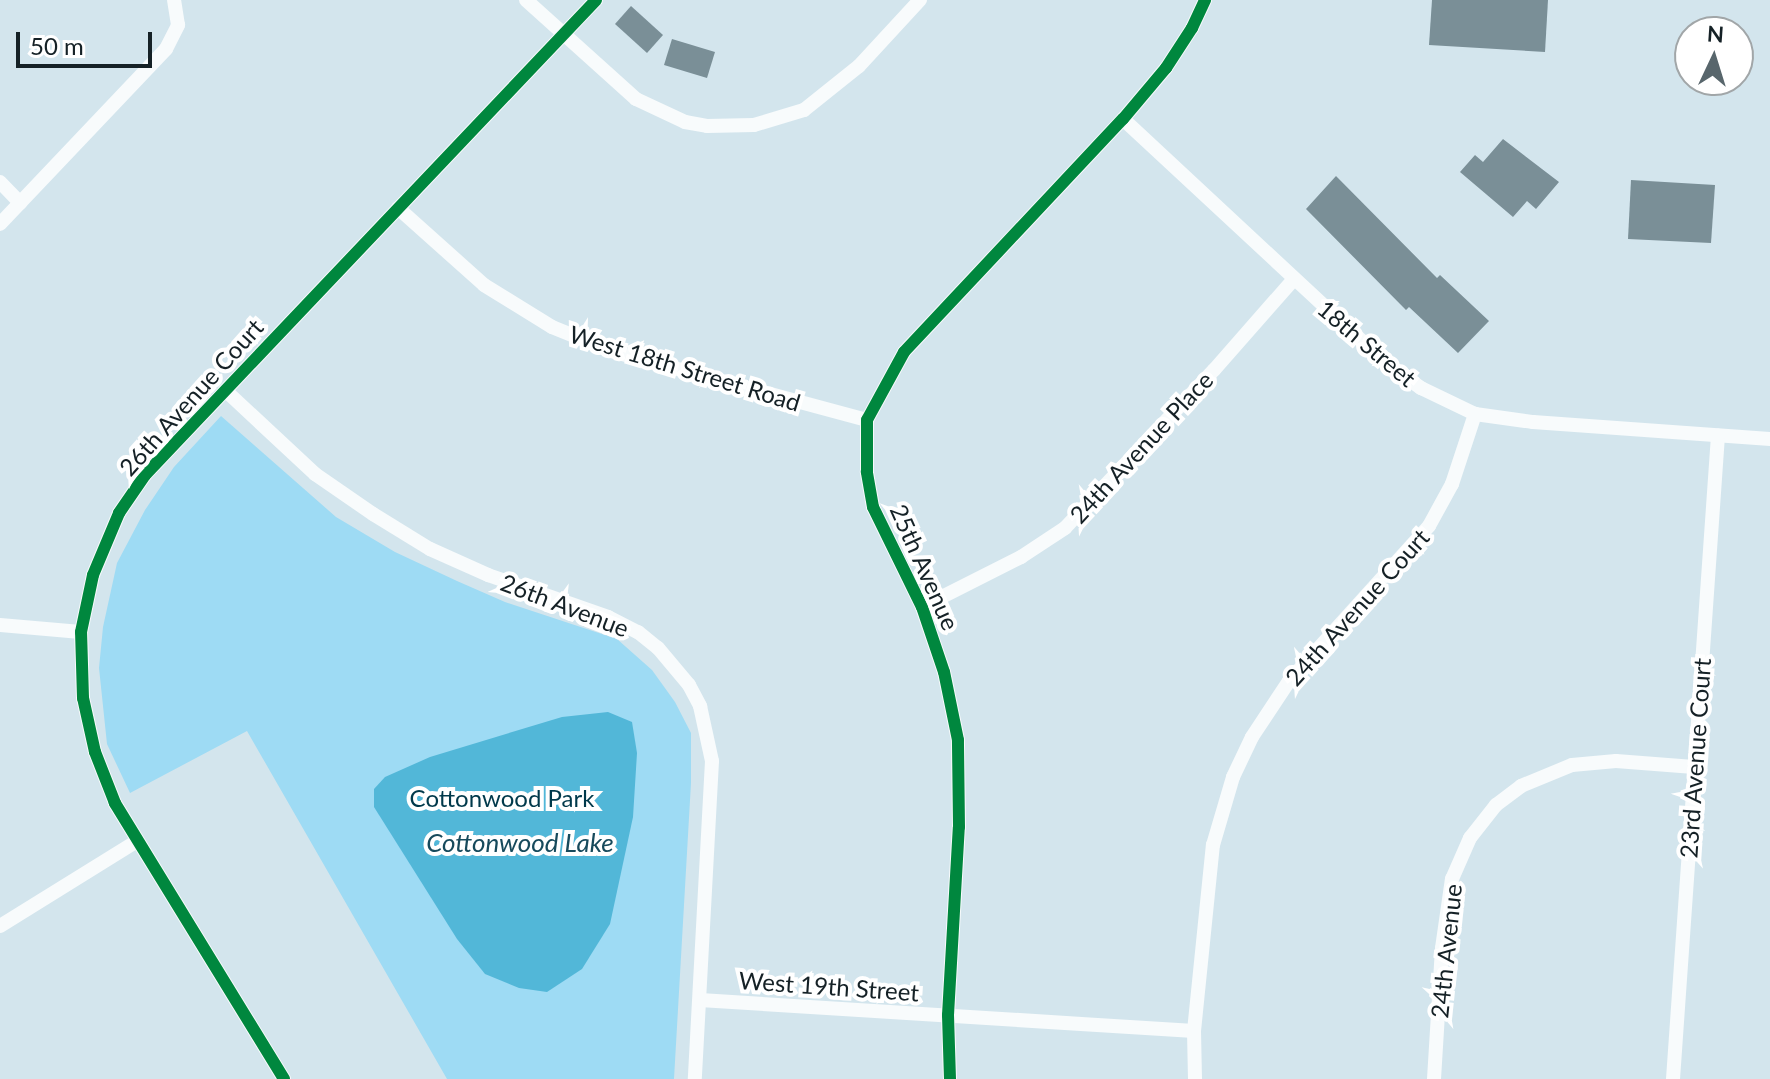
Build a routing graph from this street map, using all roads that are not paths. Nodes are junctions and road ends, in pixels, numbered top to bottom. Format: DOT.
graph roads {
  1 [pos="174,0"];
  2 [pos="526,0"];
  3 [pos="596,0"];
  4 [pos="920,0"];
  5 [pos="1205,0"];
  6 [pos="562,36"];
  7 [pos="1123,119"];
  8 [pos="0,182"];
  9 [pos="20,203"];
  10 [pos="398,208"];
  11 [pos="0,224"];
  12 [pos="1293,280"];
  13 [pos="226,391"];
  14 [pos="1475,414"];
  15 [pos="867,420"];
  16 [pos="1718,436"];
  17 [pos="1770,439"];
  18 [pos="922,607"];
  19 [pos="0,625"];
  20 [pos="81,632"];
  21 [pos="1694,767"];
  22 [pos="137,841"];
  23 [pos="0,926"];
  24 [pos="700,1000"];
  25 [pos="948,1015"];
  26 [pos="1194,1031"];
  27 [pos="284,1079"];
  28 [pos="695,1079"];
  29 [pos="950,1079"];
  30 [pos="1195,1079"];
  31 [pos="1434,1079"];
  32 [pos="1673,1079"];
  1 -- 9 [label="street"];
  2 -- 6 [label="street"];
  3 -- 6 [label="street, 26th Avenue Court"];
  4 -- 6 [label="street"];
  5 -- 7 [label="street, 25th Avenue"];
  6 -- 10 [label="street, 26th Avenue Court"];
  7 -- 12 [label="street, 18th Street"];
  7 -- 15 [label="street, 25th Avenue"];
  8 -- 9 [label="street"];
  9 -- 11 [label="street"];
  10 -- 13 [label="street, 26th Avenue Court"];
  10 -- 15 [label="street, West 18th Street Road"];
  12 -- 14 [label="street, 18th Street"];
  12 -- 18 [label="street, 24th Avenue Place"];
  13 -- 20 [label="street, 26th Avenue Court"];
  13 -- 24 [label="street, 26th Avenue"];
  14 -- 16 [label="street, 18th Street"];
  14 -- 26 [label="street, 24th Avenue Court"];
  15 -- 18 [label="street, 25th Avenue"];
  16 -- 17 [label="street, 18th Street"];
  16 -- 21 [label="street, 23rd Avenue Court"];
  18 -- 25 [label="street, 25th Avenue"];
  19 -- 20 [label="street"];
  20 -- 22 [label="street, 26th Avenue Court"];
  21 -- 31 [label="street, 24th Avenue"];
  21 -- 32 [label="street, 23rd Avenue Court"];
  22 -- 23 [label="street"];
  22 -- 27 [label="street, 26th Avenue Court"];
  24 -- 25 [label="street, West 19th Street"];
  24 -- 28 [label="street, 26th Avenue"];
  25 -- 26 [label="street, West 19th Street"];
  25 -- 29 [label="street, 25th Avenue"];
  26 -- 30 [label="street, 24th Avenue Court"];
}
